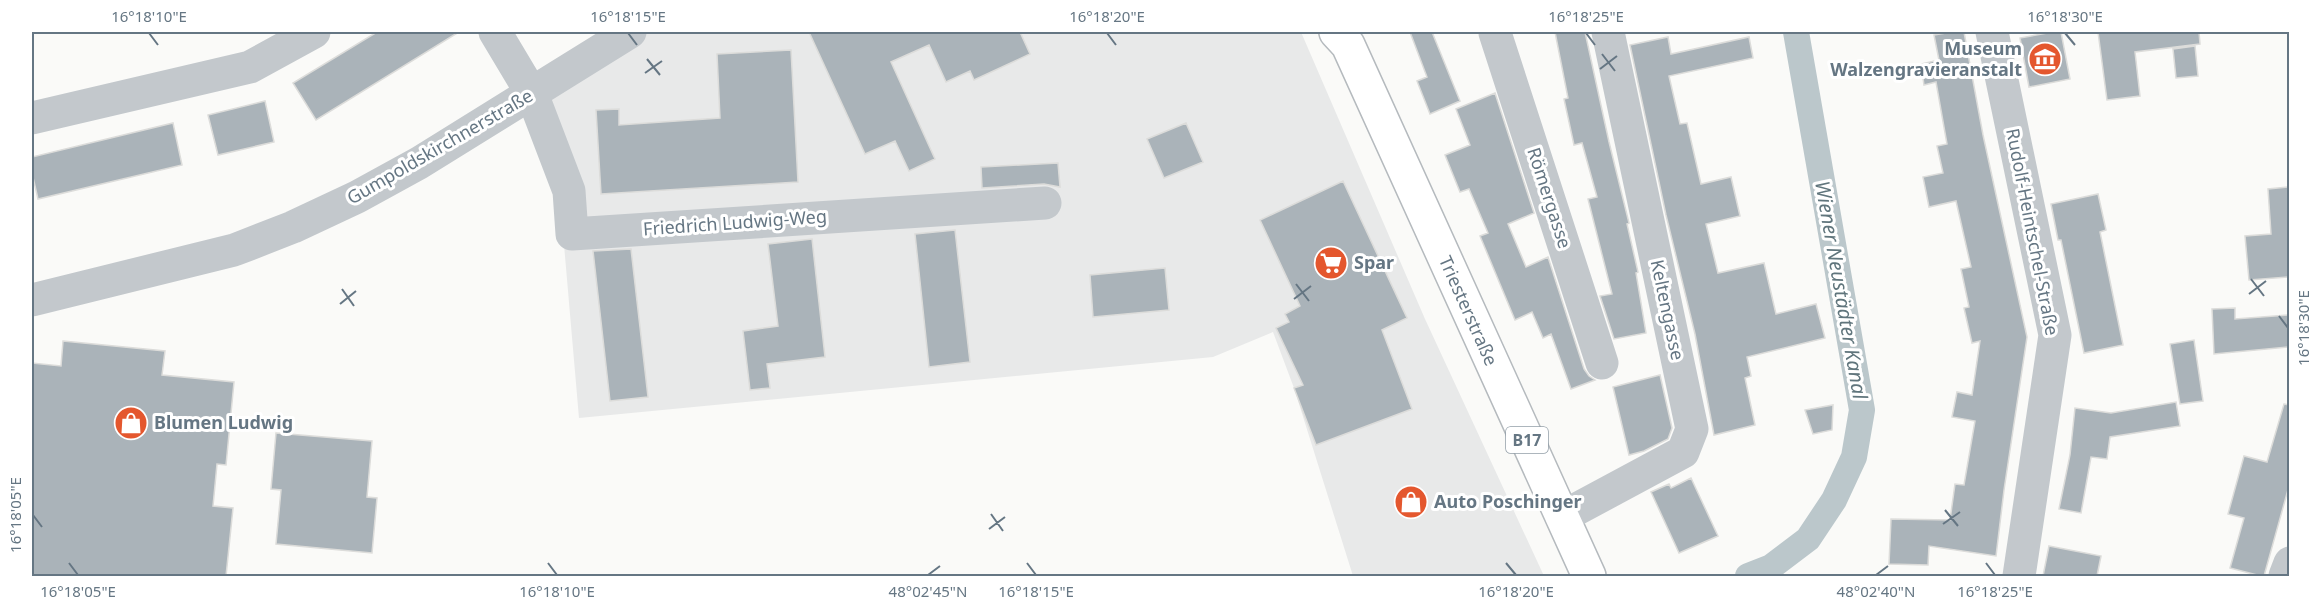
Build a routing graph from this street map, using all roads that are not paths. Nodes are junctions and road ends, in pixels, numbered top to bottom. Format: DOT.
graph roads {
  1 [pos="314,32"];
  2 [pos="495,32"];
  3 [pos="630,32"];
  4 [pos="1496,32"];
  5 [pos="1608,32"];
  6 [pos="1992,32"];
  7 [pos="1344,36"];
  8 [pos="532,94"];
  9 [pos="32,118"];
  10 [pos="1045,203"];
  11 [pos="32,300"];
  12 [pos="1602,363"];
  13 [pos="1562,517"];
  14 [pos="2289,562"];
  15 [pos="1589,576"];
  16 [pos="2019,576"];
  17 [pos="2286,576"];
  1 -- 9 [label="street"];
  2 -- 8 [label="street"];
  3 -- 8 [label="street, Gumpoldskirchnerstraße"];
  4 -- 12 [label="street, Römergasse"];
  5 -- 13 [label="street, Keltengasse"];
  6 -- 16 [label="street, Rudolf-Heintschel-Straße"];
  7 -- 13 [label="main road, Triesterstraße / B17"];
  8 -- 10 [label="street, Friedrich Ludwig-Weg"];
  8 -- 11 [label="street, Gumpoldskirchnerstraße"];
  13 -- 15 [label="main road, Triesterstraße / B17"];
  14 -- 17 [label="street"];
}
